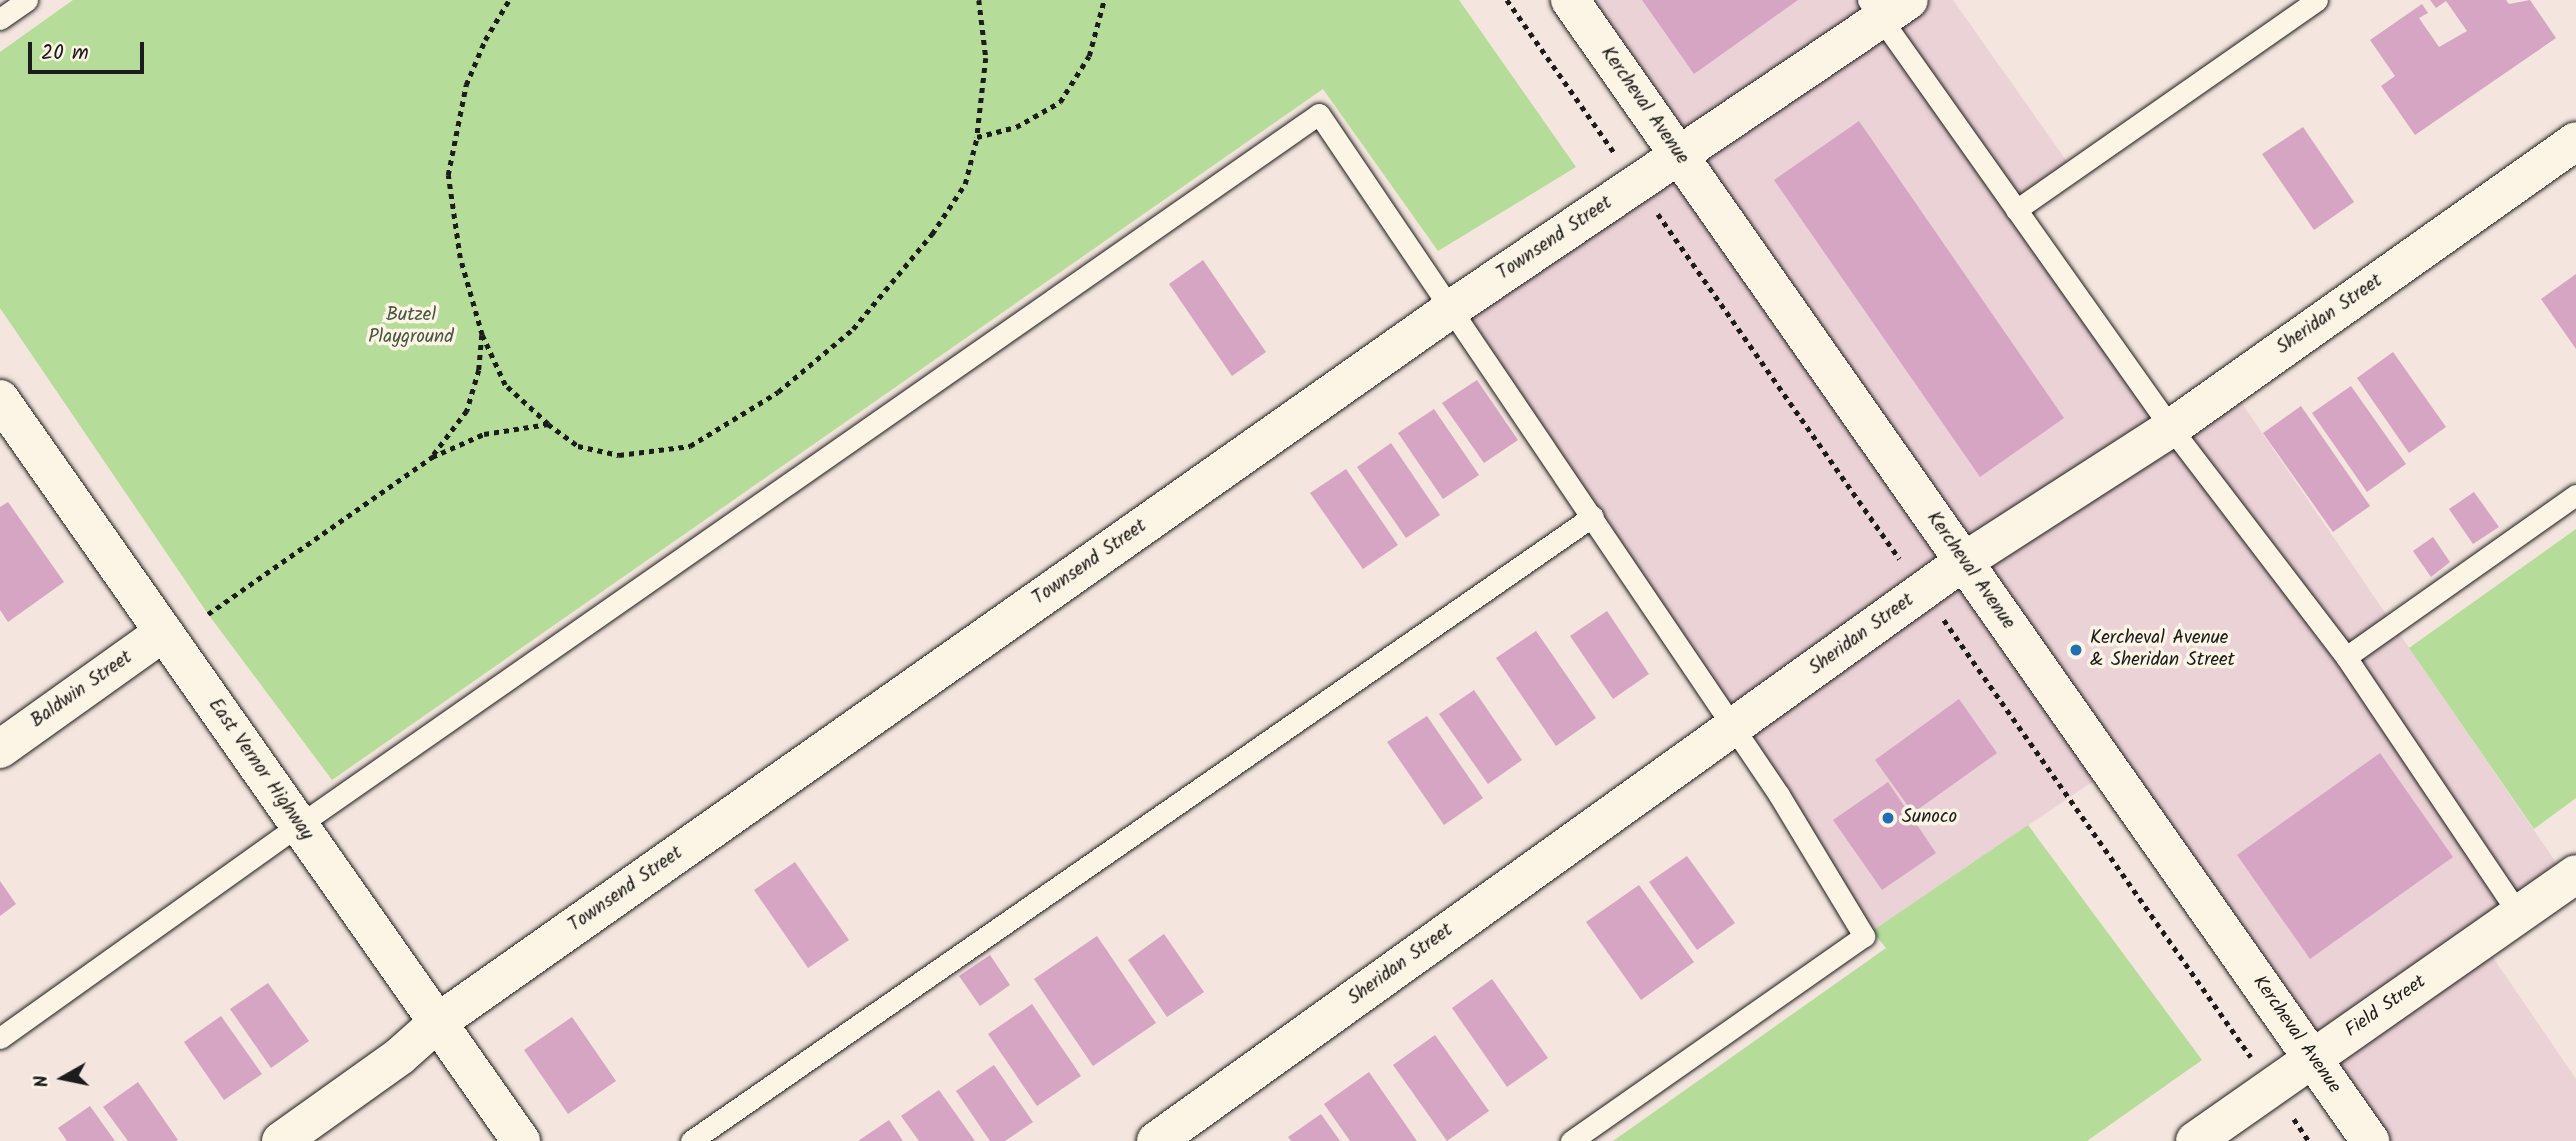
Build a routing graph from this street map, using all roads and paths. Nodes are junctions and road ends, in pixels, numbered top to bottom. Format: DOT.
graph roads {
  1 [pos="27,0"];
  2 [pos="509,0"];
  3 [pos="979,0"];
  4 [pos="1104,0"];
  5 [pos="1570,0"];
  6 [pos="2317,0"];
  7 [pos="1886,7"];
  8 [pos="0,19"];
  9 [pos="977,137"];
  10 [pos="2576,142"];
  11 [pos="1678,155"];
  12 [pos="2016,210"];
  13 [pos="1451,309"];
  14 [pos="482,335"];
  15 [pos="0,399"];
  16 [pos="548,424"];
  17 [pos="2171,428"];
  18 [pos="432,457"];
  19 [pos="2576,495"];
  20 [pos="1593,516"];
  21 [pos="1964,562"];
  22 [pos="208,614"];
  23 [pos="164,632"];
  24 [pos="2346,657"];
  25 [pos="1732,728"];
  26 [pos="0,749"];
  27 [pos="299,825"];
  28 [pos="2576,874"];
  29 [pos="2519,914"];
  30 [pos="437,1023"];
  31 [pos="0,1038"];
  32 [pos="2312,1059"];
  33 [pos="281,1141"];
  34 [pos="521,1141"];
  35 [pos="691,1141"];
  36 [pos="1156,1141"];
  37 [pos="1571,1141"];
  38 [pos="2195,1141"];
  39 [pos="2370,1141"];
  1 -- 8 [label="lane"];
  2 -- 14 [label="path"];
  3 -- 9 [label="path"];
  4 -- 9 [label="path"];
  5 -- 11 [label="street, Kercheval Avenue"];
  6 -- 12 [label="lane"];
  7 -- 11 [label="street, Townsend Street"];
  7 -- 12 [label="lane"];
  9 -- 16 [label="path"];
  10 -- 17 [label="street, Sheridan Street"];
  11 -- 13 [label="street, Townsend Street"];
  11 -- 21 [label="street, Kercheval Avenue"];
  12 -- 17 [label="lane"];
  13 -- 20 [label="lane"];
  13 -- 27 [label="lane"];
  13 -- 30 [label="street, Townsend Street"];
  14 -- 16 [label="path"];
  14 -- 18 [label="path"];
  15 -- 23 [label="street, East Vernor Highway"];
  16 -- 18 [label="path"];
  17 -- 21 [label="street, Sheridan Street"];
  17 -- 24 [label="lane"];
  18 -- 22 [label="path"];
  19 -- 24 [label="lane"];
  20 -- 25 [label="lane"];
  20 -- 35 [label="lane"];
  21 -- 25 [label="street, Sheridan Street"];
  21 -- 32 [label="street, Kercheval Avenue"];
  23 -- 26 [label="street, Baldwin Street"];
  23 -- 27 [label="street, East Vernor Highway"];
  24 -- 29 [label="lane"];
  25 -- 36 [label="street, Sheridan Street"];
  25 -- 37 [label="lane"];
  27 -- 30 [label="street, East Vernor Highway"];
  27 -- 31 [label="lane"];
  28 -- 29 [label="street, Field Street"];
  29 -- 32 [label="street, Field Street"];
  30 -- 33 [label="street, Townsend Street"];
  30 -- 34 [label="street, East Vernor Highway"];
  32 -- 38 [label="street, Field Street"];
  32 -- 39 [label="street, Kercheval Avenue"];
}
